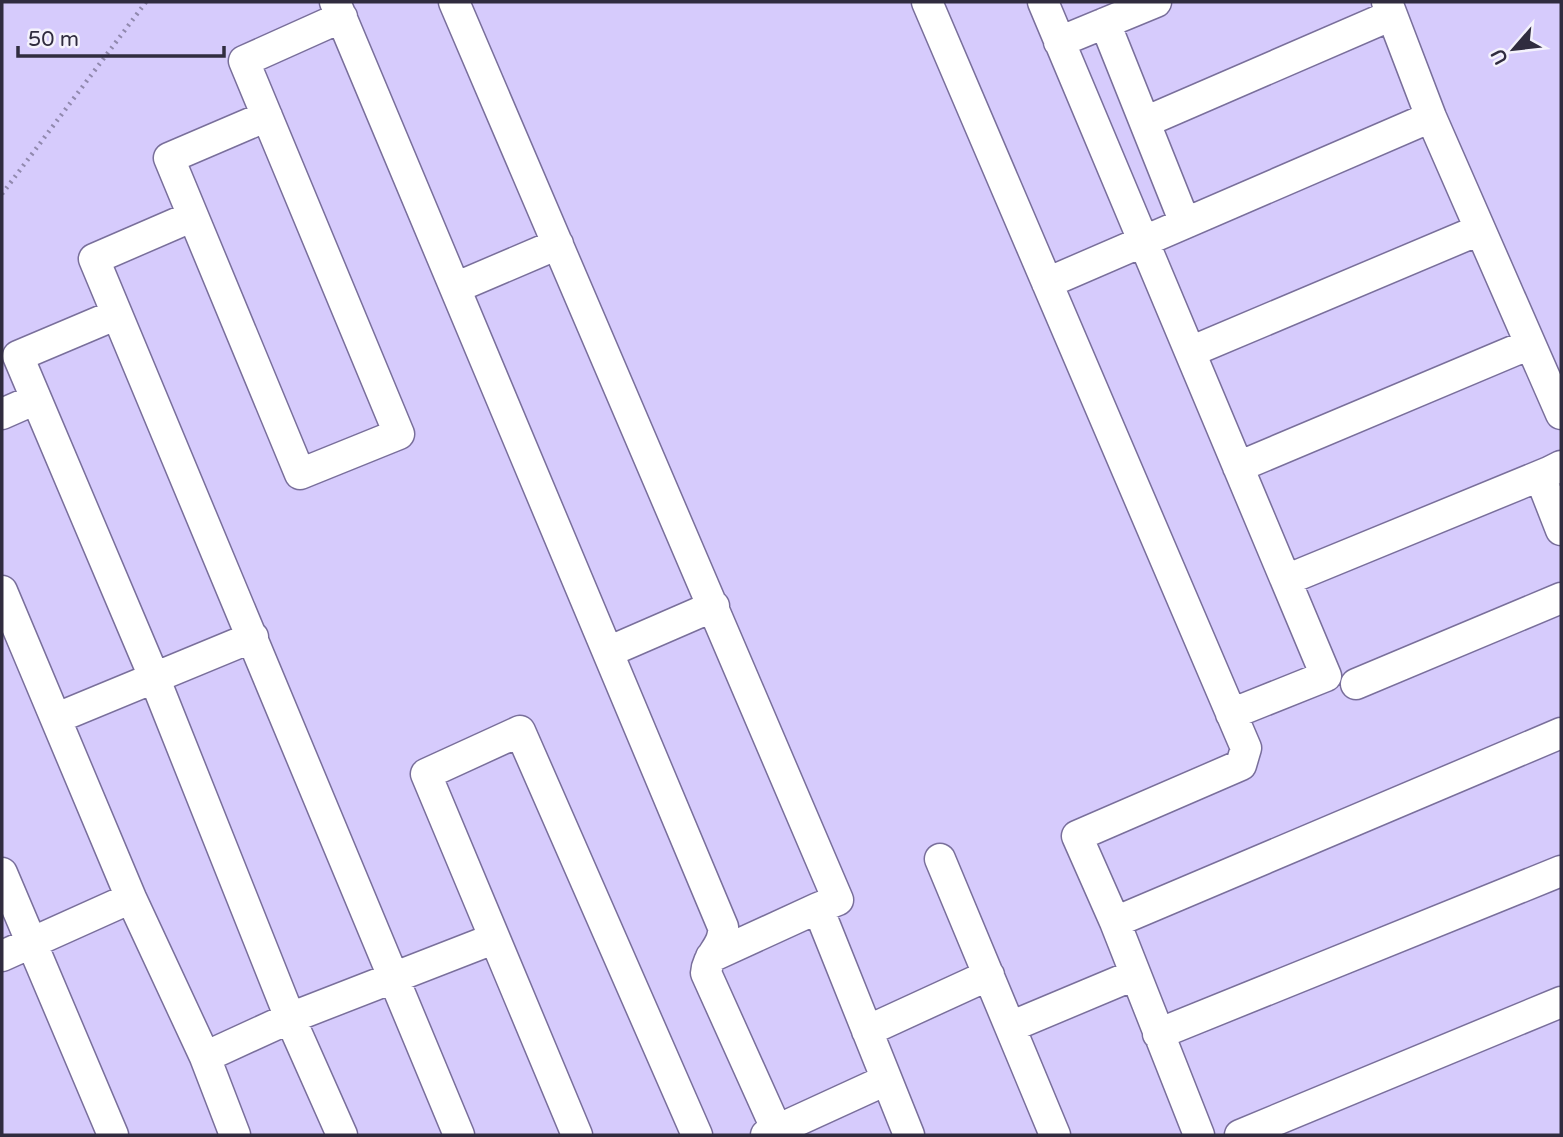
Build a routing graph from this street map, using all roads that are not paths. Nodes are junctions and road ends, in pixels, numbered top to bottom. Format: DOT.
graph roads {
  1 [pos="454,2"];
  2 [pos="928,2"];
  3 [pos="1042,2"];
  4 [pos="1156,2"];
  5 [pos="1390,8"];
  6 [pos="339,9"];
  7 [pos="1105,23"];
  8 [pos="1059,42"];
  9 [pos="267,116"];
  10 [pos="1431,117"];
  11 [pos="1145,122"];
  12 [pos="191,217"];
  13 [pos="1185,223"];
  14 [pos="1479,230"];
  15 [pos="1143,241"];
  16 [pos="558,244"];
  17 [pos="1048,283"];
  18 [pos="455,288"];
  19 [pos="115,315"];
  20 [pos="1530,344"];
  21 [pos="1190,352"];
  22 [pos="36,399"];
  23 [pos="2,414"];
  24 [pos="1561,414"];
  25 [pos="1238,467"];
  26 [pos="1555,469"];
  27 [pos="1561,530"];
  28 [pos="1286,580"];
  29 [pos="2,591"];
  30 [pos="1561,598"];
  31 [pos="714,606"];
  32 [pos="253,637"];
  33 [pos="608,652"];
  34 [pos="154,677"];
  35 [pos="1356,684"];
  36 [pos="1231,714"];
  37 [pos="57,718"];
  38 [pos="1561,733"];
  39 [pos="940,859"];
  40 [pos="1561,870"];
  41 [pos="2,873"];
  42 [pos="131,898"];
  43 [pos="818,908"];
  44 [pos="1115,922"];
  45 [pos="493,939"];
  46 [pos="31,944"];
  47 [pos="2,956"];
  48 [pos="711,957"];
  49 [pos="989,975"];
  50 [pos="1134,975"];
  51 [pos="392,976"];
  52 [pos="1561,1002"];
  53 [pos="290,1018"];
  54 [pos="1010,1027"];
  55 [pos="867,1031"];
  56 [pos="1157,1034"];
  57 [pos="205,1057"];
  58 [pos="886,1080"];
  59 [pos="774,1134"];
  60 [pos="113,1135"];
  61 [pos="235,1135"];
  62 [pos="342,1135"];
  63 [pos="458,1135"];
  64 [pos="578,1135"];
  65 [pos="697,1135"];
  66 [pos="909,1135"];
  67 [pos="1055,1135"];
  68 [pos="1199,1135"];
  69 [pos="1240,1135"];
  1 -- 16 [label="street"];
  2 -- 17 [label="street"];
  3 -- 8 [label="street"];
  4 -- 7 [label="street"];
  5 -- 10 [label="street"];
  5 -- 11 [label="street"];
  6 -- 9 [label="street"];
  6 -- 18 [label="street"];
  7 -- 8 [label="street"];
  7 -- 11 [label="street"];
  8 -- 15 [label="street"];
  9 -- 12 [label="street"];
  9 -- 12 [label="street"];
  10 -- 13 [label="street"];
  10 -- 14 [label="street"];
  11 -- 13 [label="street"];
  12 -- 19 [label="street"];
  13 -- 15 [label="street"];
  14 -- 20 [label="street"];
  14 -- 21 [label="street"];
  15 -- 17 [label="street"];
  15 -- 21 [label="street"];
  16 -- 18 [label="street"];
  16 -- 31 [label="street"];
  17 -- 36 [label="street"];
  18 -- 33 [label="street"];
  19 -- 22 [label="street"];
  19 -- 32 [label="street"];
  20 -- 24 [label="street"];
  20 -- 25 [label="street"];
  21 -- 25 [label="street"];
  22 -- 23 [label="street"];
  22 -- 34 [label="street"];
  25 -- 28 [label="street"];
  26 -- 27 [label="street"];
  26 -- 28 [label="street"];
  28 -- 36 [label="street"];
  29 -- 37 [label="street"];
  30 -- 35 [label="street"];
  31 -- 33 [label="street"];
  31 -- 43 [label="street"];
  32 -- 34 [label="street"];
  32 -- 51 [label="street"];
  33 -- 48 [label="street"];
  34 -- 37 [label="street"];
  34 -- 53 [label="street"];
  36 -- 44 [label="street"];
  37 -- 42 [label="street"];
  38 -- 44 [label="street"];
  39 -- 49 [label="street"];
  40 -- 56 [label="street"];
  41 -- 46 [label="street"];
  42 -- 46 [label="street"];
  42 -- 57 [label="street"];
  43 -- 48 [label="street"];
  43 -- 55 [label="street"];
  44 -- 50 [label="street"];
  45 -- 51 [label="street"];
  45 -- 64 [label="street"];
  45 -- 65 [label="street"];
  46 -- 47 [label="street"];
  46 -- 60 [label="street"];
  48 -- 59 [label="street"];
  49 -- 54 [label="street"];
  49 -- 55 [label="street"];
  50 -- 54 [label="street"];
  50 -- 56 [label="street"];
  51 -- 53 [label="street"];
  51 -- 63 [label="street"];
  52 -- 69 [label="street"];
  53 -- 57 [label="street"];
  53 -- 62 [label="street"];
  54 -- 67 [label="street"];
  55 -- 58 [label="street"];
  56 -- 68 [label="street"];
  57 -- 61 [label="street"];
  58 -- 59 [label="street"];
  58 -- 66 [label="street"];
}
